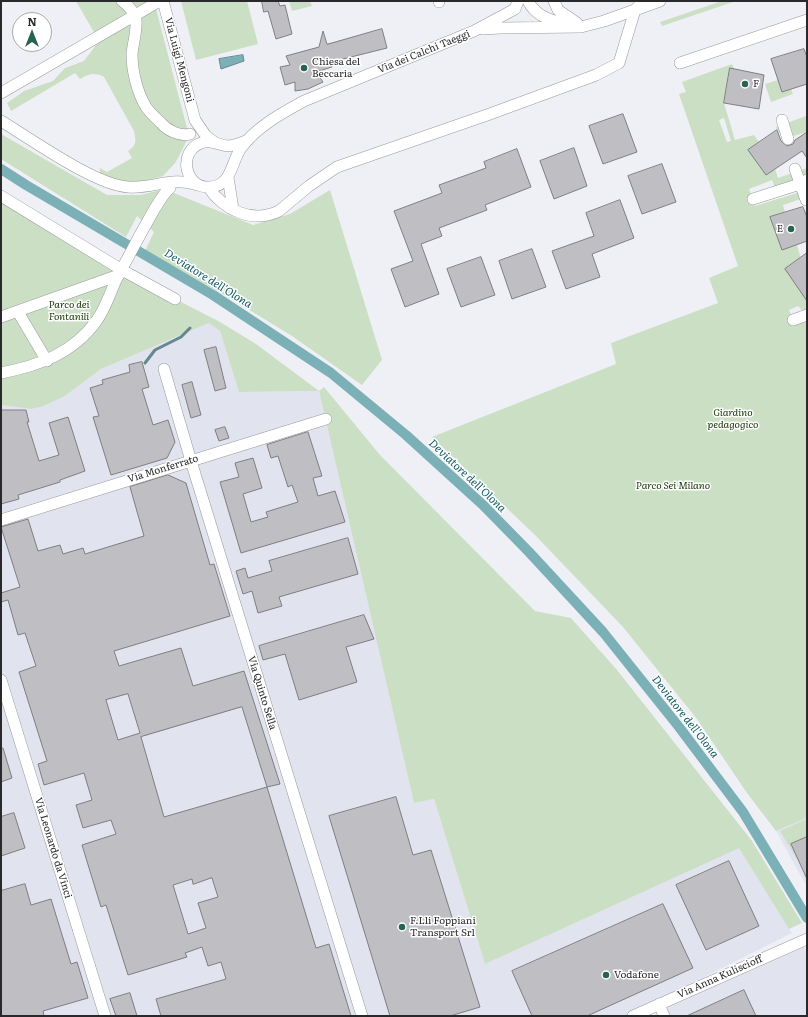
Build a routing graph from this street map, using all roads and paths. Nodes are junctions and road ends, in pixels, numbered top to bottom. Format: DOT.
graph roads {
  1 [pos="122,1"];
  2 [pos="518,1"];
  3 [pos="528,1"];
  4 [pos="554,1"];
  5 [pos="643,1"];
  6 [pos="660,1"];
  7 [pos="159,2"];
  8 [pos="635,10"];
  9 [pos="135,15"];
  10 [pos="807,20"];
  11 [pos="583,26"];
  12 [pos="474,31"];
  13 [pos="680,62"];
  14 [pos="1,93"];
  15 [pos="195,120"];
  16 [pos="1,121"];
  17 [pos="782,122"];
  18 [pos="190,134"];
  19 [pos="787,138"];
  20 [pos="248,140"];
  21 [pos="217,143"];
  22 [pos="194,147"];
  23 [pos="186,160"];
  24 [pos="229,174"];
  25 [pos="801,184"];
  26 [pos="169,185"];
  27 [pos="204,186"];
  28 [pos="1,196"];
  29 [pos="753,199"];
  30 [pos="233,209"];
  31 [pos="122,268"];
  32 [pos="175,299"];
  33 [pos="18,312"];
  34 [pos="807,315"];
  35 [pos="1,317"];
  36 [pos="793,320"];
  37 [pos="47,361"];
  38 [pos="164,369"];
  39 [pos="1,373"];
  40 [pos="326,419"];
  41 [pos="191,460"];
  42 [pos="1,520"];
  43 [pos="1,680"];
  44 [pos="5,705"];
  45 [pos="806,942"];
  46 [pos="659,1004"];
  47 [pos="105,1016"];
  48 [pos="362,1016"];
  49 [pos="633,1016"];
  50 [pos="664,1016"];
  1 -- 9 [label="street"];
  2 -- 12 [label="street, Via dei Calchi Taeggi"];
  3 -- 11 [label="street, Via dei Calchi Taeggi"];
  4 -- 11 [label="street"];
  5 -- 8 [label="street, Via dei Calchi Taeggi"];
  6 -- 8 [label="street, Via dei Calchi Taeggi"];
  7 -- 9 [label="street"];
  7 -- 15 [label="street, Via Luigi Mengoni"];
  8 -- 11 [label="street, Via dei Calchi Taeggi"];
  8 -- 30 [label="street"];
  9 -- 14 [label="street"];
  9 -- 18 [label="street"];
  10 -- 13 [label="street"];
  11 -- 12 [label="street, Via dei Calchi Taeggi"];
  12 -- 20 [label="street, Via dei Calchi Taeggi"];
  15 -- 21 [label="street, Via Luigi Mengoni"];
  15 -- 22 [label="street, Via Luigi Mengoni"];
  16 -- 26 [label="street"];
  17 -- 19 [label="street"];
  20 -- 21 [label="street, Via dei Calchi Taeggi"];
  20 -- 24 [label="street, Via dei Calchi Taeggi"];
  21 -- 22 [label="street, Via dei Calchi Taeggi"];
  21 -- 24 [label="street"];
  22 -- 23 [label="street"];
  23 -- 26 [label="street"];
  23 -- 27 [label="street"];
  24 -- 27 [label="street"];
  24 -- 30 [label="street"];
  25 -- 29 [label="street"];
  26 -- 27 [label="street"];
  26 -- 31 [label="street"];
  27 -- 30 [label="street"];
  28 -- 31 [label="street"];
  31 -- 32 [label="street"];
  31 -- 33 [label="street"];
  31 -- 37 [label="street"];
  33 -- 35 [label="street"];
  33 -- 37 [label="street"];
  34 -- 36 [label="street"];
  37 -- 39 [label="street"];
  38 -- 41 [label="street, Via Quinto Sella"];
  40 -- 41 [label="street, Via Monferrato"];
  41 -- 42 [label="street, Via Monferrato"];
  41 -- 48 [label="street, Via Quinto Sella"];
  43 -- 44 [label="street, Via Leonardo da Vinci"];
  44 -- 47 [label="street, Via Leonardo da Vinci"];
  45 -- 46 [label="street, Via Anna Kuliscioff"];
  46 -- 49 [label="street, Via Anna Kuliscioff"];
  46 -- 50 [label="street"];
}
